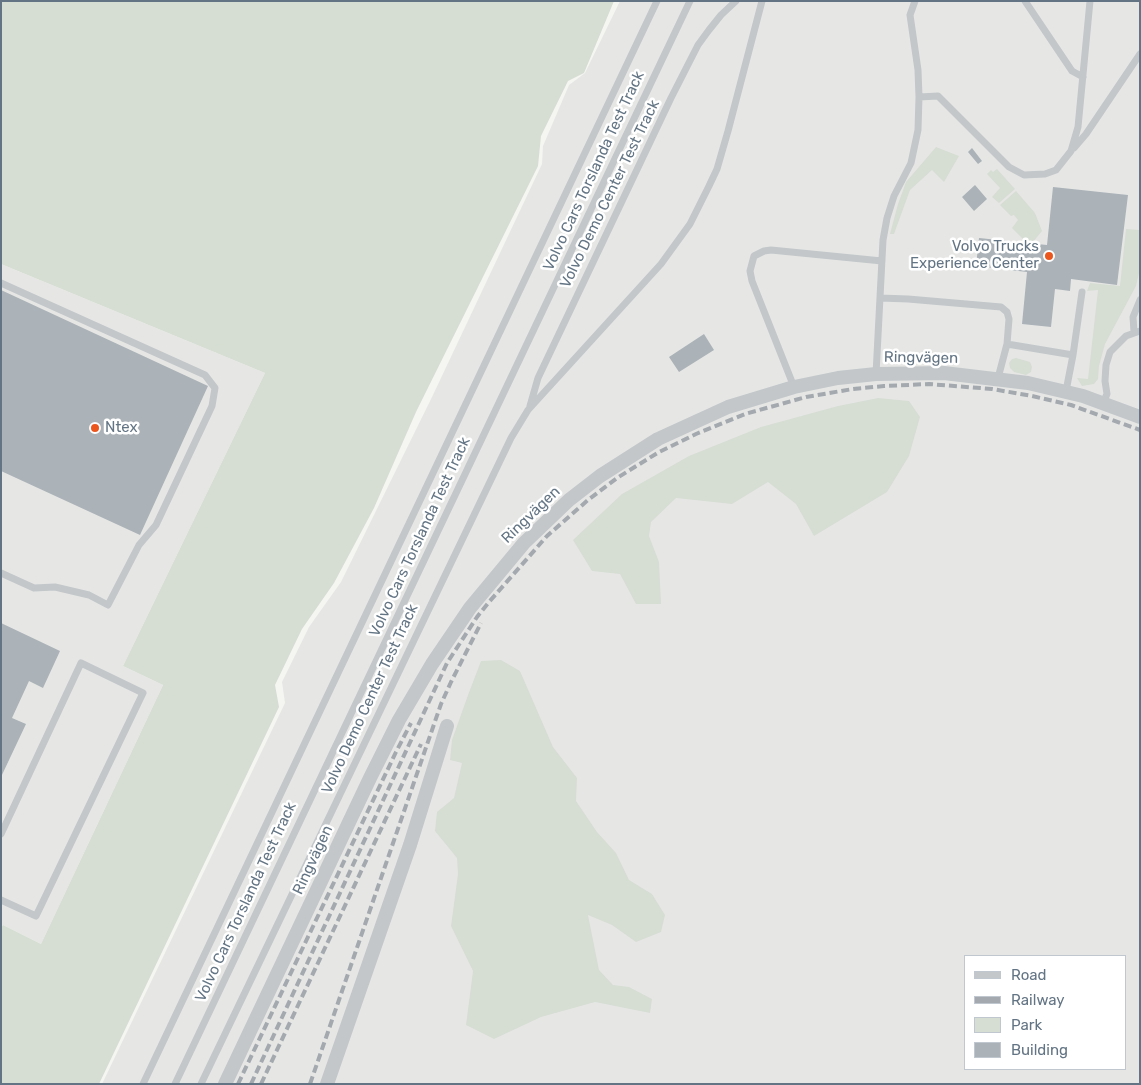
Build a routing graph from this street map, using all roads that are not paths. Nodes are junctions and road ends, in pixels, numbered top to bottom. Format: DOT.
graph roads {
  1 [pos="657,1"];
  2 [pos="690,1"];
  3 [pos="736,1"];
  4 [pos="762,1"];
  5 [pos="915,1"];
  6 [pos="1025,1"];
  7 [pos="1090,1"];
  8 [pos="1140,54"];
  9 [pos="1083,77"];
  10 [pos="919,97"];
  11 [pos="1071,151"];
  12 [pos="882,261"];
  13 [pos="1,283"];
  14 [pos="1082,292"];
  15 [pos="880,298"];
  16 [pos="1140,300"];
  17 [pos="1137,332"];
  18 [pos="1007,344"];
  19 [pos="1073,355"];
  20 [pos="876,374"];
  21 [pos="998,378"];
  22 [pos="794,387"];
  23 [pos="1066,391"];
  24 [pos="1103,403"];
  25 [pos="528,410"];
  26 [pos="1140,417"];
  27 [pos="1,573"];
  28 [pos="447,726"];
  29 [pos="1,834"];
  30 [pos="1,900"];
  31 [pos="143,1084"];
  32 [pos="175,1084"];
  33 [pos="201,1084"];
  34 [pos="225,1084"];
  35 [pos="327,1084"];
  1 -- 31 [label="lane, Volvo Cars Torslanda Test Track"];
  2 -- 32 [label="lane, Volvo Cars Torslanda Test Track"];
  3 -- 25 [label="lane, Volvo Demo Center Test Track"];
  4 -- 25 [label="lane, Volvo Demo Center Test Track"];
  5 -- 10 [label="lane"];
  6 -- 9 [label="lane"];
  7 -- 9 [label="lane"];
  8 -- 11 [label="lane"];
  9 -- 11 [label="lane"];
  10 -- 11 [label="lane"];
  10 -- 12 [label="lane"];
  12 -- 15 [label="lane"];
  12 -- 22 [label="lane"];
  13 -- 27 [label="lane"];
  14 -- 19 [label="lane"];
  15 -- 18 [label="lane"];
  15 -- 20 [label="lane"];
  16 -- 17 [label="lane"];
  17 -- 24 [label="lane"];
  18 -- 19 [label="lane"];
  18 -- 21 [label="lane"];
  19 -- 23 [label="lane"];
  20 -- 21 [label="street, Ringvägen"];
  20 -- 22 [label="street, Ringvägen"];
  21 -- 23 [label="street, Ringvägen"];
  22 -- 34 [label="street, Ringvägen"];
  23 -- 24 [label="street, Ringvägen"];
  24 -- 26 [label="street, Ringvägen"];
  25 -- 33 [label="lane, Volvo Demo Center Test Track"];
  28 -- 35 [label="street"];
  29 -- 30 [label="lane"];
}
